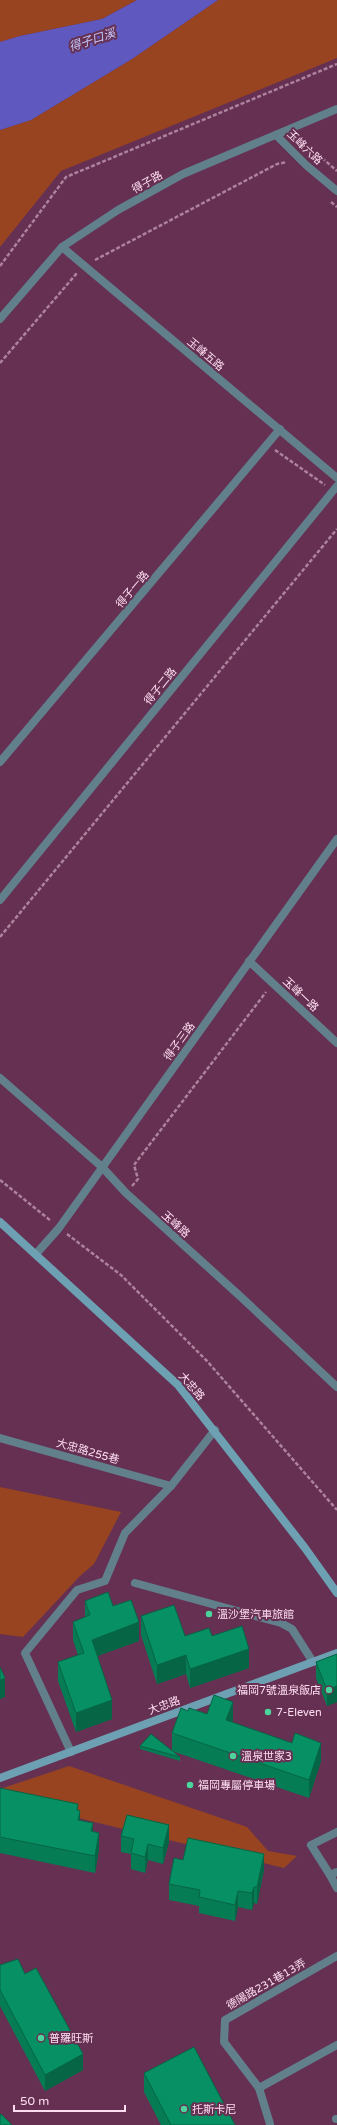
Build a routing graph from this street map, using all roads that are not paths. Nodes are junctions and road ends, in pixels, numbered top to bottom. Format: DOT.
graph roads {
  1 [pos="337,109"];
  2 [pos="276,135"];
  3 [pos="337,191"];
  4 [pos="62,247"];
  5 [pos="0,319"];
  6 [pos="280,429"];
  7 [pos="337,478"];
  8 [pos="337,486"];
  9 [pos="0,762"];
  10 [pos="337,839"];
  11 [pos="0,900"];
  12 [pos="250,961"];
  13 [pos="337,1043"];
  14 [pos="0,1078"];
  15 [pos="102,1167"];
  16 [pos="0,1222"];
  17 [pos="36,1254"];
  18 [pos="337,1387"];
  19 [pos="215,1430"];
  20 [pos="0,1438"];
  21 [pos="171,1486"];
  22 [pos="135,1583"];
  23 [pos="337,1593"];
  24 [pos="337,1653"];
  25 [pos="313,1662"];
  26 [pos="71,1752"];
  27 [pos="0,1778"];
  28 [pos="337,1832"];
  29 [pos="334,1874"];
  30 [pos="337,1888"];
  31 [pos="337,1956"];
  32 [pos="337,2045"];
  33 [pos="259,2088"];
  34 [pos="270,2124"];
  1 -- 2 [label="street, 得子路"];
  2 -- 3 [label="street, 玉峰六路"];
  2 -- 4 [label="street, 得子路"];
  4 -- 5 [label="street, 得子路"];
  4 -- 6 [label="street, 玉峰五路"];
  6 -- 7 [label="street, 玉峰五路"];
  6 -- 9 [label="street, 得子一路"];
  8 -- 11 [label="street, 得子二路"];
  10 -- 12 [label="street, 得子三路"];
  12 -- 13 [label="street, 玉峰一路"];
  12 -- 15 [label="street, 得子三路"];
  14 -- 15 [label="street, 玉峰路"];
  15 -- 17 [label="street, 得子三路"];
  15 -- 18 [label="street, 玉峰路"];
  16 -- 17 [label="street, 大忠路"];
  17 -- 19 [label="street, 大忠路"];
  19 -- 21 [label="street"];
  19 -- 23 [label="street, 大忠路"];
  20 -- 21 [label="street, 大忠路255巷"];
  21 -- 26 [label="street"];
  22 -- 25 [label="street"];
  24 -- 25 [label="street, 大忠路"];
  25 -- 26 [label="street, 大忠路"];
  26 -- 27 [label="street, 大忠路"];
  28 -- 29 [label="street"];
  29 -- 30 [label="street"];
  31 -- 33 [label="street, 德陽路231巷13弄"];
  32 -- 33 [label="street"];
  33 -- 34 [label="street, 德陽路231巷13弄"];
}
